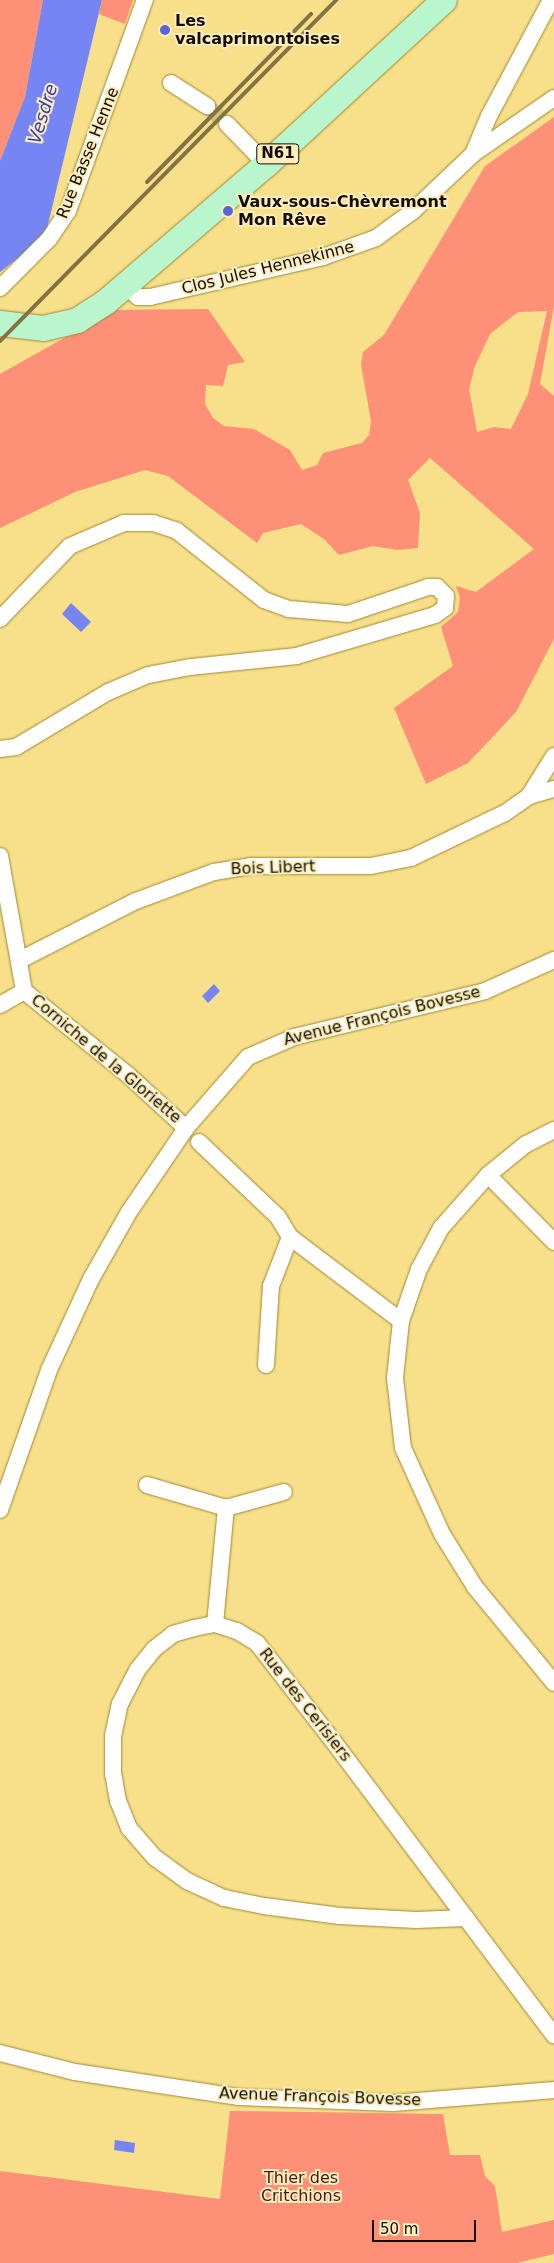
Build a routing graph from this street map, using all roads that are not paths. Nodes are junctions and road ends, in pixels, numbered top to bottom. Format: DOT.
graph roads {
  1 [pos="145,0"];
  2 [pos="444,0"];
  3 [pos="551,0"];
  4 [pos="171,83"];
  5 [pos="554,98"];
  6 [pos="207,106"];
  7 [pos="227,124"];
  8 [pos="473,154"];
  9 [pos="266,164"];
  10 [pos="0,288"];
  11 [pos="115,293"];
  12 [pos="0,311"];
  13 [pos="0,323"];
  14 [pos="0,619"];
  15 [pos="0,748"];
  16 [pos="554,756"];
  17 [pos="554,789"];
  18 [pos="529,796"];
  19 [pos="0,856"];
  20 [pos="20,960"];
  21 [pos="554,960"];
  22 [pos="24,991"];
  23 [pos="0,1005"];
  24 [pos="186,1128"];
  25 [pos="554,1130"];
  26 [pos="199,1142"];
  27 [pos="488,1175"];
  28 [pos="290,1237"];
  29 [pos="554,1242"];
  30 [pos="400,1321"];
  31 [pos="266,1365"];
  32 [pos="147,1485"];
  33 [pos="284,1492"];
  34 [pos="226,1508"];
  35 [pos="0,1510"];
  36 [pos="216,1624"];
  37 [pos="554,1683"];
  38 [pos="466,1918"];
  39 [pos="554,2035"];
  40 [pos="0,2053"];
  41 [pos="554,2090"];
  1 -- 10 [label="street, Rue Basse Henne"];
  2 -- 9 [label="main road, N61"];
  3 -- 8 [label="street, Clos Jules Hennekinne"];
  4 -- 6 [label="street"];
  5 -- 8 [label="street, Clos Jules Hennekinne"];
  7 -- 9 [label="street"];
  8 -- 11 [label="street, Clos Jules Hennekinne"];
  9 -- 11 [label="main road, N61"];
  11 -- 12 [label="main road, N61"];
  11 -- 13 [label="main road, N61"];
  14 -- 15 [label="street"];
  16 -- 18 [label="street, Bois Libert"];
  17 -- 18 [label="street, Bois Libert"];
  18 -- 20 [label="street, Bois Libert"];
  19 -- 20 [label="street, Corniche de la Gloriette"];
  20 -- 22 [label="street, Corniche de la Gloriette"];
  21 -- 24 [label="street, Avenue François Bovesse"];
  22 -- 23 [label="street, Corniche de la Gloriette"];
  22 -- 24 [label="street, Corniche de la Gloriette"];
  24 -- 35 [label="street, Avenue François Bovesse"];
  25 -- 27 [label="street"];
  26 -- 28 [label="street"];
  27 -- 29 [label="street"];
  27 -- 30 [label="street"];
  28 -- 30 [label="street"];
  28 -- 31 [label="street"];
  30 -- 37 [label="street"];
  32 -- 34 [label="street"];
  33 -- 34 [label="street"];
  34 -- 36 [label="street"];
  36 -- 38 [label="street, Rue des Cerisiers"];
  36 -- 38 [label="street"];
  38 -- 39 [label="street, Rue des Cerisiers"];
  40 -- 41 [label="street, Avenue François Bovesse"];
}
